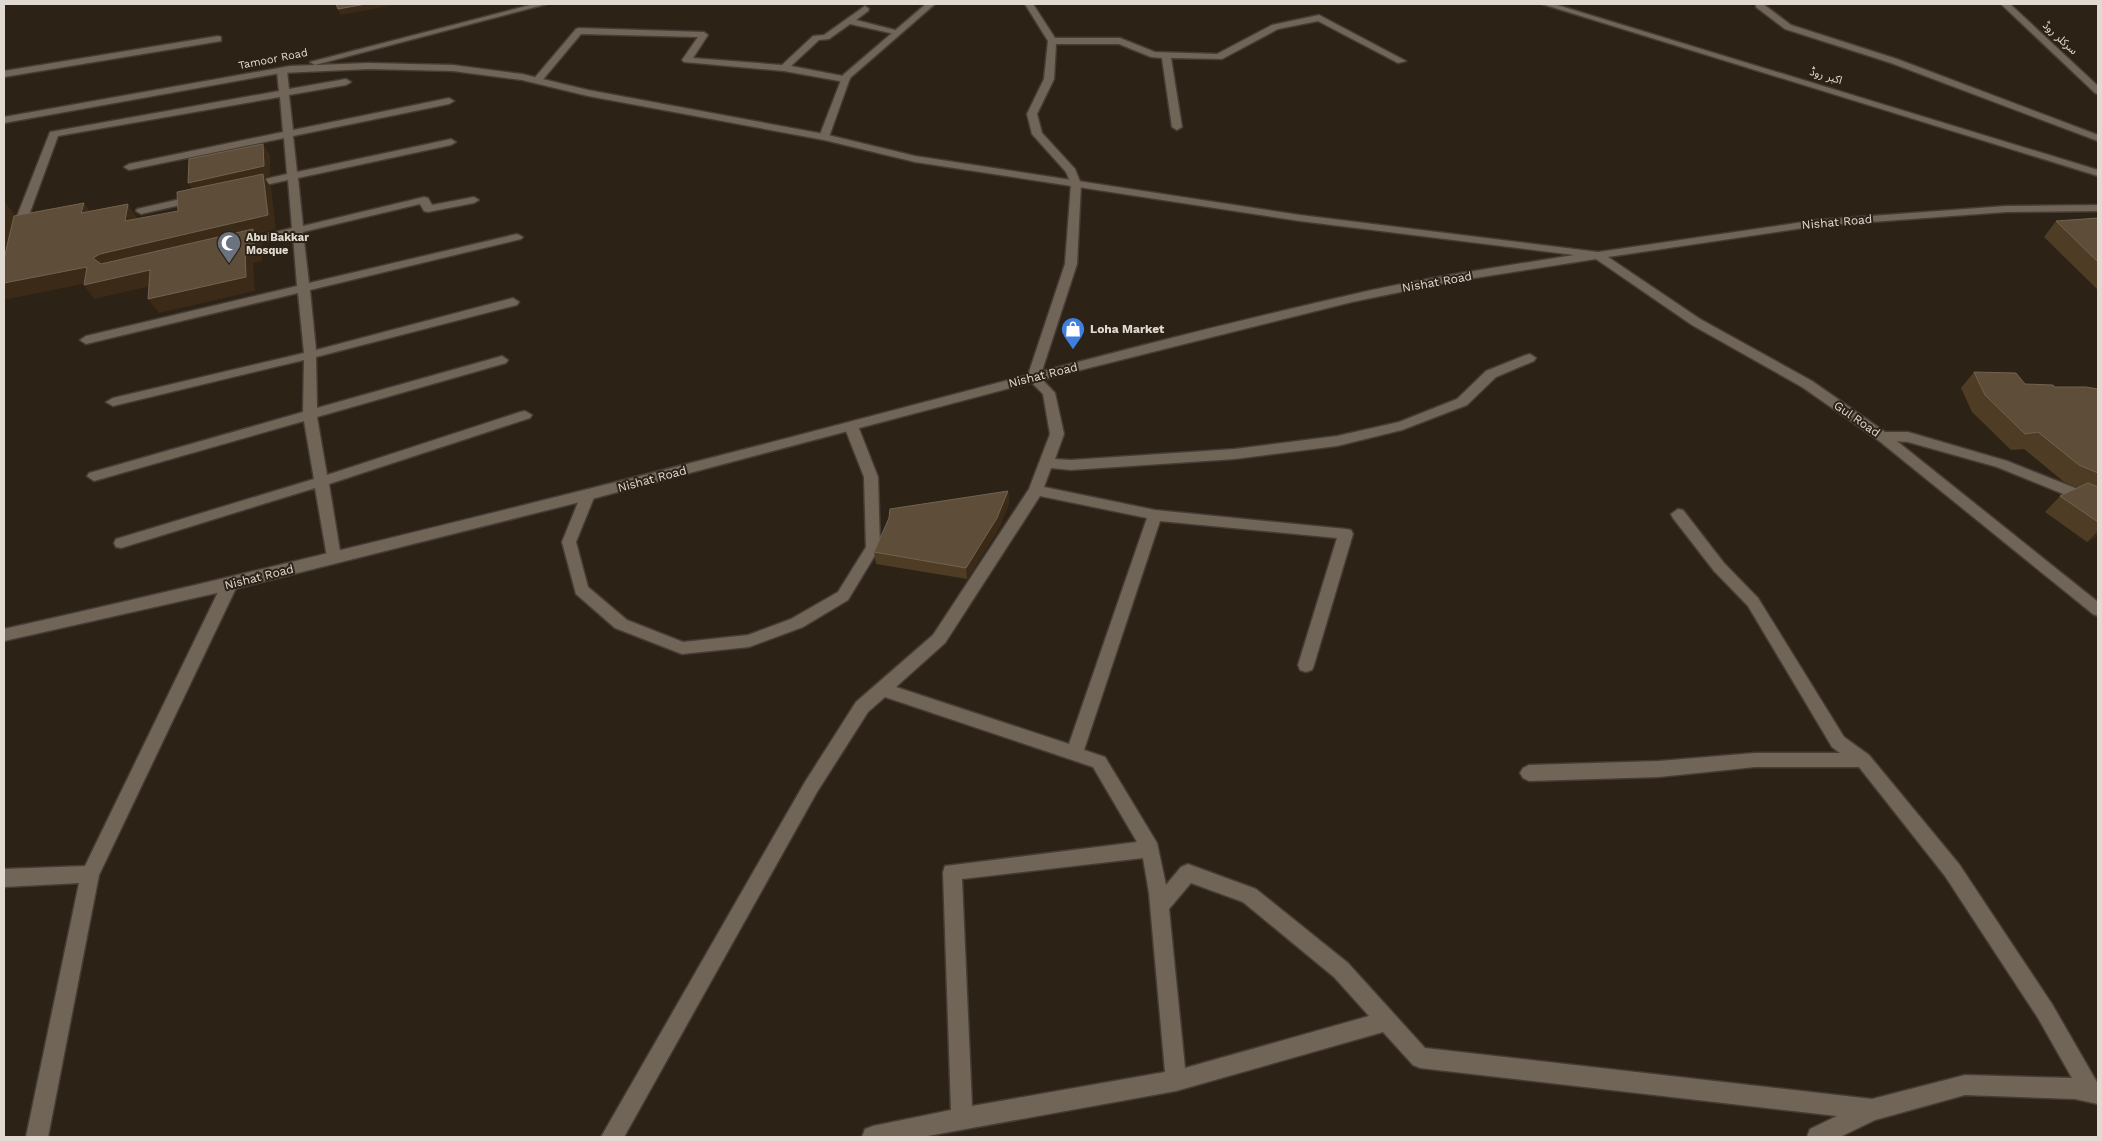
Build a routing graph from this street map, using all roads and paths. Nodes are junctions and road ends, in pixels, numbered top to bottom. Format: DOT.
graph roads {
  1 [pos="544,4"];
  2 [pos="931,4"];
  3 [pos="1029,4"];
  4 [pos="1546,4"];
  5 [pos="2005,4"];
  6 [pos="1759,5"];
  7 [pos="865,9"];
  8 [pos="850,21"];
  9 [pos="896,33"];
  10 [pos="218,39"];
  11 [pos="1052,40"];
  12 [pos="1166,56"];
  13 [pos="1401,61"];
  14 [pos="784,68"];
  15 [pos="282,71"];
  16 [pos="4,74"];
  17 [pos="845,79"];
  18 [pos="537,81"];
  19 [pos="346,82"];
  20 [pos="2098,91"];
  21 [pos="284,93"];
  22 [pos="449,101"];
  23 [pos="4,120"];
  24 [pos="1177,127"];
  25 [pos="287,134"];
  26 [pos="824,138"];
  27 [pos="2098,138"];
  28 [pos="451,142"];
  29 [pos="129,167"];
  30 [pos="2098,173"];
  31 [pos="292,177"];
  32 [pos="1076,184"];
  33 [pos="238,189"];
  34 [pos="212,194"];
  35 [pos="474,200"];
  36 [pos="2098,208"];
  37 [pos="141,211"];
  38 [pos="297,230"];
  39 [pos="517,237"];
  40 [pos="13,248"];
  41 [pos="224,248"];
  42 [pos="1598,255"];
  43 [pos="302,288"];
  44 [pos="513,302"];
  45 [pos="86,340"];
  46 [pos="310,355"];
  47 [pos="1530,358"];
  48 [pos="502,360"];
  49 [pos="1033,378"];
  50 [pos="113,402"];
  51 [pos="525,415"];
  52 [pos="310,416"];
  53 [pos="851,426"];
  54 [pos="1883,437"];
  55 [pos="1047,463"];
  56 [pos="94,476"];
  57 [pos="320,482"];
  58 [pos="1036,490"];
  59 [pos="588,495"];
  60 [pos="2098,503"];
  61 [pos="1678,514"];
  62 [pos="1155,515"];
  63 [pos="120,543"];
  64 [pos="334,558"];
  65 [pos="230,584"];
  66 [pos="2098,610"];
  67 [pos="4,635"];
  68 [pos="1306,665"];
  69 [pos="882,689"];
  70 [pos="1074,754"];
  71 [pos="1863,760"];
  72 [pos="1529,774"];
  73 [pos="1151,849"];
  74 [pos="90,874"];
  75 [pos="4,878"];
  76 [pos="1159,907"];
  77 [pos="1387,1022"];
  78 [pos="1176,1081"];
  79 [pos="2095,1094"];
  80 [pos="1872,1110"];
  81 [pos="962,1118"];
  82 [pos="37,1137"];
  83 [pos="612,1137"];
  84 [pos="873,1137"];
  85 [pos="1818,1137"];
  1 -- 15 [label="street, Tamoor Road"];
  2 -- 9 [label="street"];
  3 -- 11 [label="street"];
  4 -- 30 [label="street, اکبر روڈ"];
  5 -- 20 [label="street, سرکلر روڈ"];
  6 -- 27 [label="street"];
  7 -- 8 [label="street"];
  8 -- 9 [label="street"];
  8 -- 14 [label="street"];
  9 -- 17 [label="street"];
  10 -- 16 [label="street"];
  11 -- 12 [label="street"];
  11 -- 32 [label="street"];
  12 -- 13 [label="street"];
  12 -- 24 [label="street"];
  14 -- 17 [label="street"];
  14 -- 18 [label="street"];
  15 -- 18 [label="street"];
  15 -- 21 [label="street"];
  15 -- 23 [label="street, Tamoor Road"];
  17 -- 26 [label="street"];
  18 -- 26 [label="street"];
  19 -- 21 [label="street"];
  21 -- 25 [label="street"];
  21 -- 40 [label="street"];
  22 -- 25 [label="street"];
  25 -- 29 [label="street"];
  25 -- 31 [label="street"];
  26 -- 32 [label="street"];
  28 -- 31 [label="street"];
  31 -- 33 [label="street"];
  31 -- 38 [label="street"];
  32 -- 42 [label="street"];
  32 -- 49 [label="street"];
  34 -- 37 [label="street"];
  35 -- 38 [label="street"];
  36 -- 42 [label="street, Nishat Road"];
  38 -- 41 [label="street"];
  38 -- 43 [label="street"];
  39 -- 43 [label="street"];
  42 -- 49 [label="street, Nishat Road"];
  42 -- 54 [label="street, Gul Road"];
  43 -- 45 [label="street"];
  43 -- 46 [label="street"];
  44 -- 46 [label="street"];
  46 -- 50 [label="street"];
  46 -- 52 [label="street"];
  47 -- 55 [label="street"];
  48 -- 52 [label="street"];
  49 -- 53 [label="street, Nishat Road"];
  49 -- 55 [label="street"];
  51 -- 57 [label="street"];
  52 -- 56 [label="street"];
  52 -- 57 [label="street"];
  53 -- 59 [label="street, Nishat Road"];
  53 -- 59 [label="street"];
  54 -- 60 [label="street"];
  54 -- 66 [label="street, Gul Road"];
  55 -- 58 [label="street"];
  57 -- 63 [label="street"];
  57 -- 64 [label="street"];
  58 -- 62 [label="street"];
  58 -- 69 [label="street"];
  59 -- 64 [label="street, Nishat Road"];
  61 -- 71 [label="street"];
  62 -- 68 [label="street"];
  62 -- 70 [label="street"];
  64 -- 65 [label="street, Nishat Road"];
  65 -- 67 [label="street, Nishat Road"];
  65 -- 74 [label="street"];
  69 -- 70 [label="street"];
  69 -- 83 [label="street"];
  70 -- 73 [label="street"];
  71 -- 72 [label="street"];
  71 -- 79 [label="street"];
  73 -- 76 [label="street"];
  73 -- 81 [label="street"];
  74 -- 75 [label="street"];
  74 -- 82 [label="street"];
  76 -- 77 [label="street"];
  76 -- 78 [label="street"];
  77 -- 78 [label="street"];
  77 -- 80 [label="street"];
  78 -- 81 [label="street"];
  79 -- 80 [label="street"];
  80 -- 85 [label="street"];
  81 -- 84 [label="street"];
}
